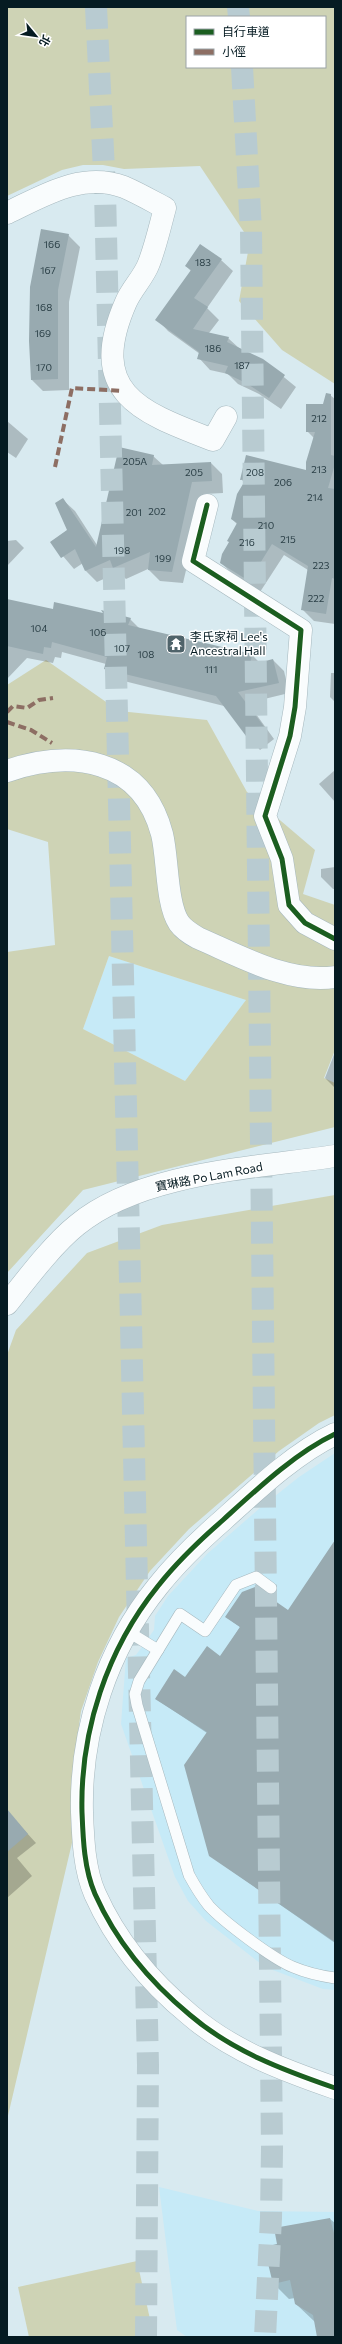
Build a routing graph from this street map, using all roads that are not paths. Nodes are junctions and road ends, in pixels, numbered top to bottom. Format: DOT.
graph roads {
  1 [pos="7,213"];
  2 [pos="226,417"];
  3 [pos="207,504"];
  4 [pos="7,771"];
  5 [pos="335,938"];
  6 [pos="335,977"];
  7 [pos="335,1156"];
  8 [pos="7,1304"];
  9 [pos="335,1434"];
  10 [pos="272,1588"];
  11 [pos="127,1631"];
  12 [pos="158,1650"];
  13 [pos="335,1978"];
  14 [pos="335,2088"];
  1 -- 2 [label="street"];
  3 -- 5 [label="street"];
  4 -- 6 [label="street"];
  7 -- 8 [label="street, 寶琳路 Po Lam Road"];
  9 -- 11 [label="street"];
  10 -- 12 [label="lane"];
  11 -- 12 [label="lane"];
  11 -- 14 [label="street"];
  12 -- 13 [label="lane"];
}
